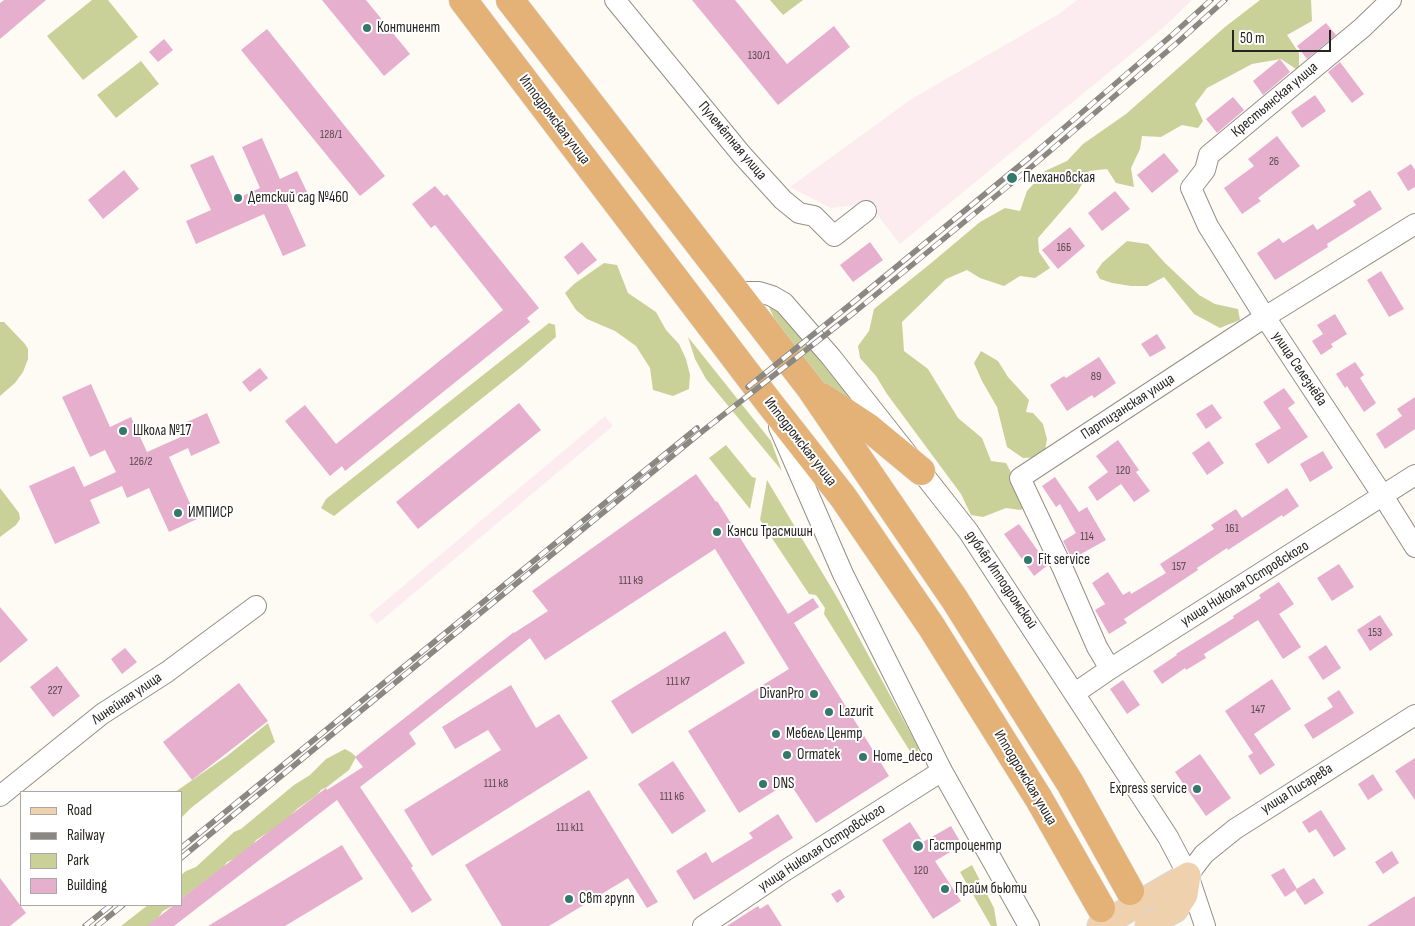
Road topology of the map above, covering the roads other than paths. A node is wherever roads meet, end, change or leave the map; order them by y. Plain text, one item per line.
1 (463, 0) edge
2 (510, 0) edge
3 (615, 0) edge
4 (1391, 0) edge
5 (1191, 188) joint
6 (866, 211) dead end
7 (1415, 224) edge
8 (735, 292) junction
9 (1264, 317) junction
10 (810, 389) junction
11 (767, 400) junction
12 (921, 471) junction
13 (1415, 476) edge
14 (1384, 496) junction
15 (1415, 548) edge
16 (256, 606) dead end
17 (1110, 669) junction
18 (1075, 693) junction
19 (1415, 714) edge
20 (942, 772) junction
21 (0, 796) edge
22 (1188, 875) junction
23 (1130, 891) dead end
24 (1101, 917) edge
25 (1156, 921) edge
26 (703, 926) edge
27 (1029, 926) edge
28 (1205, 926) edge

1 - 11 highway, Ипподромская улица
2 - 8 highway
3 - 6 street, Пулемётная улица
4 - 5 street, Крестьянская улица
5 - 9 street, улица Селезнёва
7 - 9 street, Партизанская улица
8 - 10 highway
8 - 12 street, дублёр Ипподромской
9 - 14 street, улица Селезнёва
9 - 17 street, Партизанская улица
10 - 12 highway
10 - 23 highway
11 - 20 street
11 - 24 highway, Ипподромская улица
12 - 18 street, дублёр Ипподромской
13 - 14 street, улица Николая Островского
14 - 15 street, улица Селезнёва
14 - 17 street, улица Николая Островского
16 - 21 street, Линейная улица
17 - 18 street, улица Николая Островского
18 - 22 street, дублёр Ипподромской
19 - 22 street, улица Писарева
20 - 26 street, улица Николая Островского
20 - 27 street
22 - 24 main road, улица Писарева
22 - 25 main road, улица Писарева
22 - 28 street, дублёр Ипподромской

